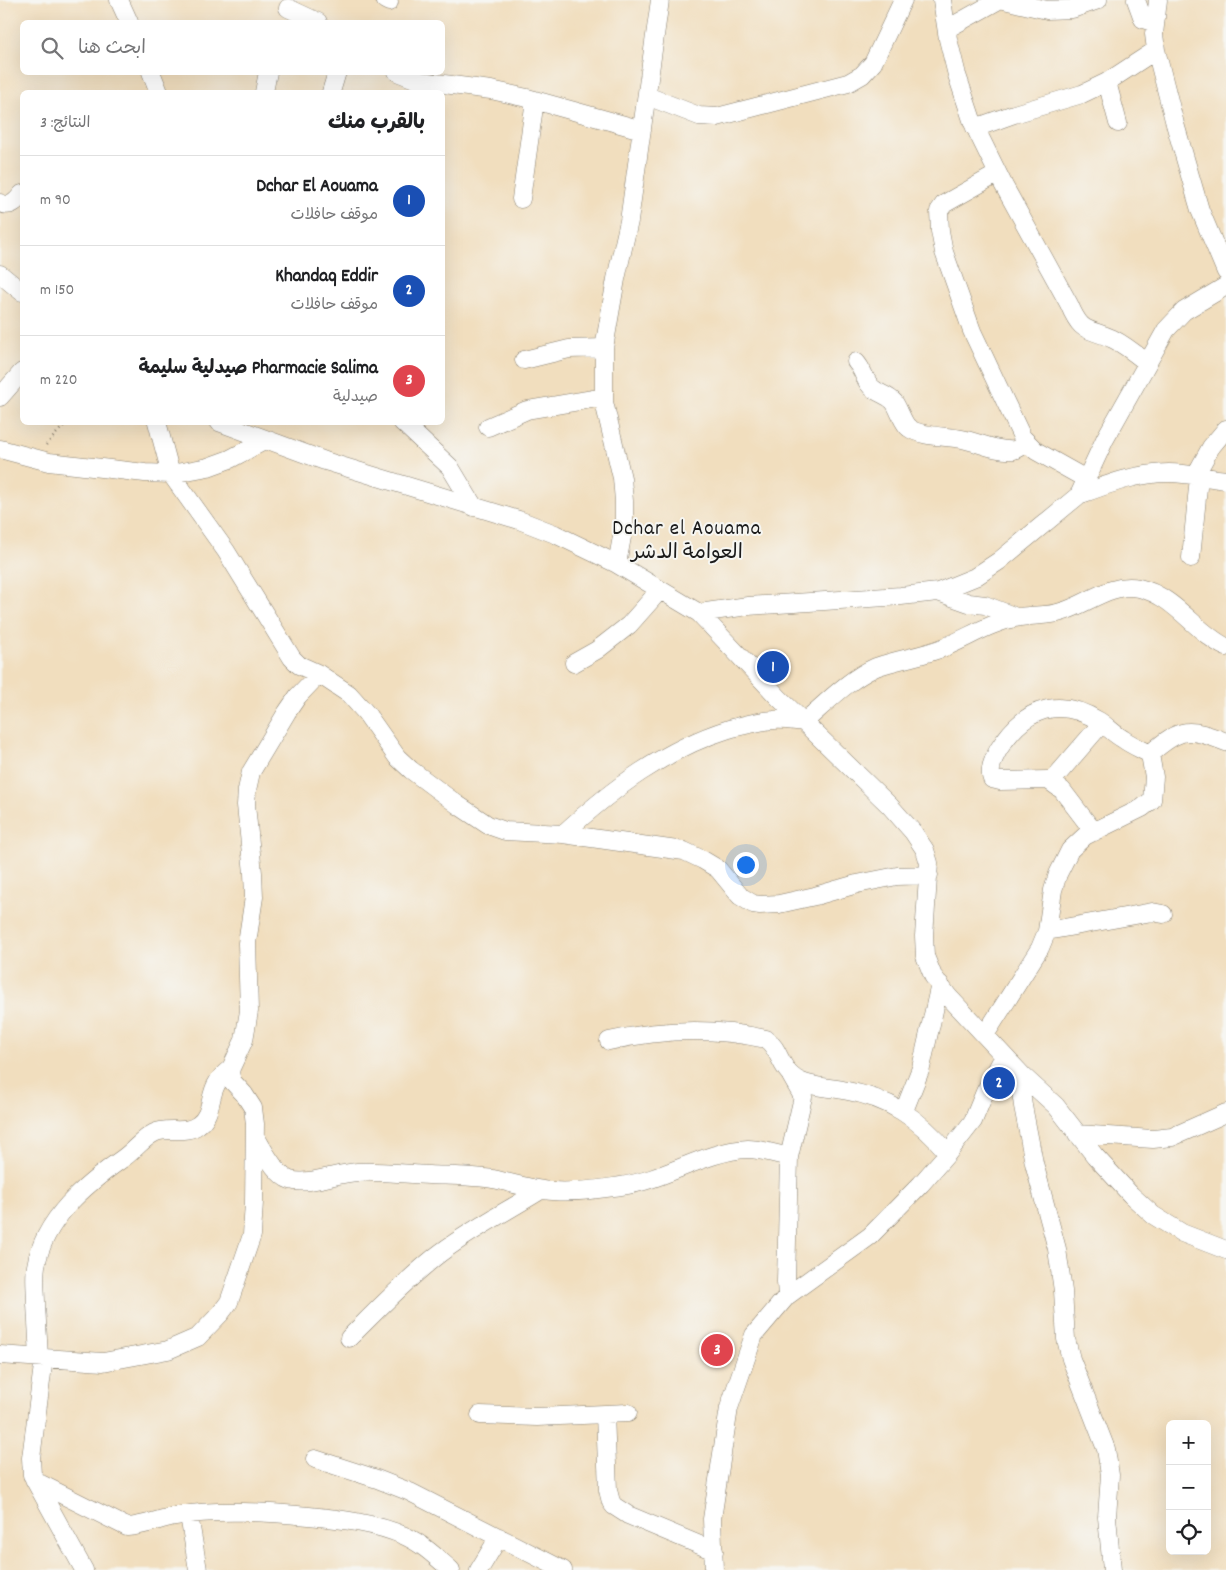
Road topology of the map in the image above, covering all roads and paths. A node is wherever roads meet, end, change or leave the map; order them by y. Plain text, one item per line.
1 (120, 0) edge
2 (660, 0) edge
3 (903, 0) edge
4 (942, 0) edge
5 (999, 0) edge
6 (1004, 0) edge
7 (1098, 0) edge
8 (1136, 0) edge
9 (1158, 0) edge
10 (288, 10) edge
11 (128, 20) edge
12 (313, 20) edge
13 (1155, 24) junction
14 (947, 29) junction
15 (1156, 50) junction
16 (152, 75) edge
17 (267, 75) edge
18 (335, 75) edge
19 (405, 75) edge
20 (1107, 82) junction
21 (158, 90) edge
22 (264, 90) edge
23 (332, 90) edge
24 (647, 96) junction
25 (536, 100) junction
26 (1118, 123) dead end
27 (975, 128) junction
28 (642, 130) junction
29 (997, 174) junction
30 (20, 196) edge
31 (521, 199) dead end
32 (0, 203) edge
33 (1226, 272) edge
34 (0, 274) edge
35 (1226, 286) edge
36 (20, 290) edge
37 (604, 348) junction
38 (524, 360) dead end
39 (856, 362) dead end
40 (1146, 362) junction
41 (20, 374) edge
42 (0, 396) edge
43 (604, 397) junction
44 (64, 425) edge
45 (159, 425) edge
46 (227, 425) edge
47 (405, 425) edge
48 (488, 427) dead end
49 (1226, 430) edge
50 (266, 440) junction
51 (1027, 442) junction
52 (0, 449) edge
53 (33, 458) junction
54 (171, 474) junction
55 (1198, 476) junction
56 (1226, 480) edge
57 (1083, 487) junction
58 (474, 507) junction
59 (1191, 558) dead end
60 (617, 564) junction
61 (660, 590) junction
62 (938, 592) junction
63 (699, 613) junction
64 (1016, 617) junction
65 (1226, 647) edge
66 (574, 663) dead end
67 (319, 674) junction
68 (804, 722) junction
69 (1102, 723) junction
70 (1226, 742) edge
71 (1150, 754) junction
72 (1051, 782) junction
73 (1094, 832) junction
74 (563, 834) junction
75 (929, 875) junction
76 (1163, 914) dead end
77 (1047, 931) junction
78 (940, 984) junction
79 (984, 1035) junction
80 (609, 1040) dead end
81 (1004, 1056) junction
82 (231, 1068) junction
83 (1018, 1071) junction
84 (791, 1076) junction
85 (904, 1111) junction
86 (1226, 1113) edge
87 (1077, 1134) junction
88 (254, 1136) junction
89 (948, 1153) junction
90 (789, 1157) junction
91 (541, 1190) junction
92 (1226, 1250) edge
93 (787, 1296) junction
94 (349, 1338) dead end
95 (0, 1355) edge
96 (41, 1357) junction
97 (604, 1414) junction
98 (628, 1414) dead end
99 (480, 1415) dead end
100 (315, 1459) dead end
101 (34, 1480) junction
102 (189, 1515) junction
103 (499, 1537) junction
104 (714, 1551) junction
105 (84, 1570) edge
106 (198, 1570) edge
107 (451, 1570) edge
108 (479, 1570) edge
109 (563, 1570) edge
110 (714, 1570) edge
111 (1112, 1570) edge

1 - 11 street
2 - 24 street
3 - 24 street
4 - 14 street
5 - 14 street
6 - 7 street
8 - 13 street
9 - 13 street
10 - 12 street
13 - 15 street
14 - 27 street
15 - 20 street
15 - 33 street
16 - 21 street
17 - 22 street
18 - 23 street
19 - 25 street
20 - 26 street
20 - 27 street
24 - 28 street
25 - 28 street
25 - 31 street
27 - 29 street
28 - 37 street
29 - 40 street
29 - 51 street
30 - 32 street
34 - 36 street
35 - 40 street
37 - 38 street
37 - 43 street
39 - 51 street
40 - 57 street
41 - 42 street
43 - 48 street
43 - 60 street
44 - 53 path
45 - 54 street
46 - 50 street
47 - 58 street
49 - 55 street
50 - 54 street
50 - 58 street
51 - 57 street
52 - 53 street
53 - 54 street
54 - 67 street
55 - 56 street
55 - 57 street
55 - 59 street
57 - 62 street
58 - 60 street
60 - 61 street
61 - 63 street
61 - 66 street
62 - 63 street
62 - 64 street
63 - 68 street
64 - 65 street
64 - 68 street
67 - 74 street
67 - 82 street
68 - 74 street
68 - 75 street
69 - 71 street
69 - 72 street
69 - 72 street
70 - 71 street
71 - 73 street
72 - 73 street
73 - 77 street
74 - 75 street
75 - 78 street
76 - 77 street
77 - 79 street
78 - 79 street
78 - 85 street
79 - 81 street
80 - 84 street
81 - 83 street
81 - 89 street
82 - 88 street
82 - 96 street
83 - 87 street
83 - 111 street
84 - 85 street
84 - 90 street
85 - 89 street
86 - 87 street
87 - 92 street
88 - 91 street
88 - 96 street
89 - 93 street
90 - 91 street
90 - 93 street
91 - 94 street
93 - 104 street
95 - 96 street
96 - 101 street
97 - 98 street
97 - 99 street
97 - 104 street
100 - 103 street
101 - 102 street
101 - 105 street
102 - 106 street
102 - 107 street
103 - 108 street
103 - 109 street
104 - 110 street

